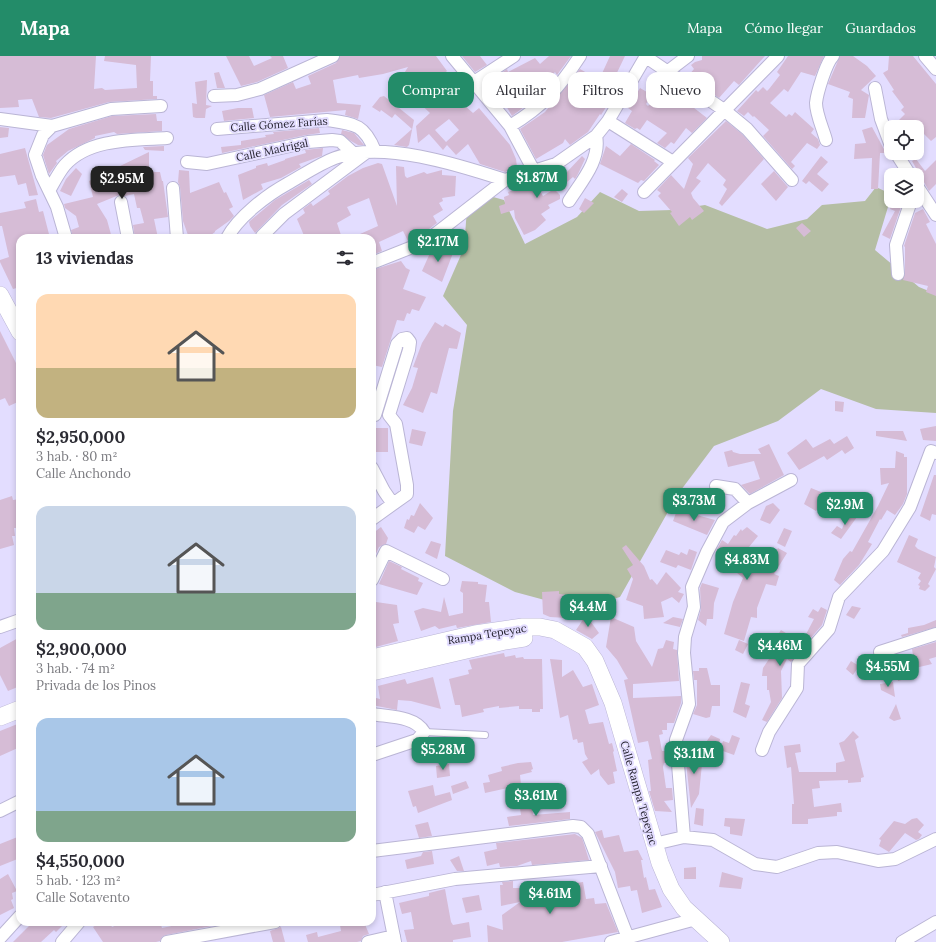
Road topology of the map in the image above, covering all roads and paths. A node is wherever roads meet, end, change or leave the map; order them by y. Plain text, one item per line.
1 (333, 56) edge
2 (452, 56) edge
3 (514, 56) edge
4 (580, 56) edge
5 (646, 56) edge
6 (688, 56) edge
7 (778, 56) edge
8 (833, 56) edge
9 (925, 56) edge
10 (936, 69) edge
11 (466, 72) edge
12 (667, 72) joint
13 (474, 82) joint
14 (875, 88) dead end
15 (214, 96) dead end
16 (715, 104) edge
17 (161, 106) dead end
18 (724, 110) junction
19 (0, 120) edge
20 (608, 121) junction
21 (52, 126) junction
22 (510, 126) junction
23 (884, 127) edge
24 (216, 129) dead end
25 (596, 136) junction
26 (167, 138) dead end
27 (826, 140) dead end
28 (372, 151) junction
29 (353, 153) junction
30 (187, 162) dead end
31 (673, 162) junction
32 (534, 171) junction
33 (505, 180) junction
34 (792, 180) dead end
35 (173, 188) dead end
36 (50, 189) junction
37 (644, 192) dead end
38 (924, 197) edge
39 (568, 201) dead end
40 (121, 202) dead end
41 (908, 208) edge
42 (936, 215) edge
43 (65, 234) edge
44 (127, 234) edge
45 (178, 234) edge
46 (230, 234) edge
47 (264, 234) edge
48 (376, 260) edge
49 (898, 274) dead end
50 (0, 295) edge
51 (16, 325) edge
52 (376, 409) edge
53 (376, 415) edge
54 (389, 415) junction
55 (933, 452) edge
56 (376, 475) edge
57 (791, 480) dead end
58 (716, 486) dead end
59 (748, 503) junction
60 (393, 504) junction
61 (376, 516) edge
62 (376, 572) edge
63 (443, 579) dead end
64 (16, 621) edge
65 (0, 627) edge
66 (936, 634) edge
67 (569, 638) junction
68 (880, 652) dead end
69 (376, 657) edge
70 (376, 671) edge
71 (16, 711) edge
72 (376, 715) edge
73 (0, 717) edge
74 (424, 732) junction
75 (485, 735) dead end
76 (762, 750) dead end
77 (376, 754) edge
78 (16, 803) edge
79 (0, 811) edge
80 (684, 837) junction
81 (936, 839) edge
82 (654, 844) junction
83 (376, 851) edge
84 (601, 866) junction
85 (385, 892) junction
86 (376, 894) edge
87 (696, 919) junction
88 (16, 920) edge
89 (936, 922) edge
90 (76, 926) edge
91 (253, 926) edge
92 (0, 938) edge
93 (628, 938) junction
94 (395, 939) edge
95 (62, 942) edge
96 (167, 942) edge
97 (368, 942) edge
98 (611, 942) edge
99 (721, 942) edge
100 (902, 942) edge

1 - 15 street
2 - 11 street
3 - 13 street
4 - 22 street
5 - 12 street
5 - 20 street
6 - 12 street
7 - 18 street
8 - 27 street
9 - 10 street
13 - 22 street
14 - 23 street
16 - 18 street
17 - 21 street
18 - 31 street
18 - 34 street
19 - 21 street
20 - 25 street
20 - 31 street
21 - 36 street
22 - 32 street
24 - 28 street, Calle Gómez Farías
25 - 32 street
25 - 39 street
26 - 36 street
28 - 29 street
28 - 33 street
28 - 47 street
29 - 30 street, Calle Madrigal
29 - 46 street
31 - 37 street
32 - 33 street
33 - 48 street
35 - 45 street
36 - 43 street
38 - 42 street
40 - 44 street
41 - 49 street
50 - 51 main road
52 - 54 street
53 - 54 street
54 - 60 street
55 - 76 street
56 - 60 street
57 - 59 street
58 - 59 street
59 - 80 street
60 - 61 street
62 - 63 street
64 - 65 street
66 - 68 street
67 - 69 main road, Rampa Tepeyac
67 - 70 main road, Rampa Tepeyac
67 - 82 main road, Calle Rampa Tepeyac
71 - 73 main road
72 - 74 street
74 - 75 lane
74 - 77 street
78 - 79 street
80 - 81 street
80 - 82 street
82 - 87 main road, Calle Rampa Tepeyac
83 - 84 street
84 - 85 street
84 - 93 street
85 - 86 street
85 - 94 street
87 - 93 street
87 - 99 main road, Calle Rampa Tepeyac
88 - 92 street
89 - 100 street
90 - 95 street
91 - 96 street
93 - 98 street
94 - 97 street

